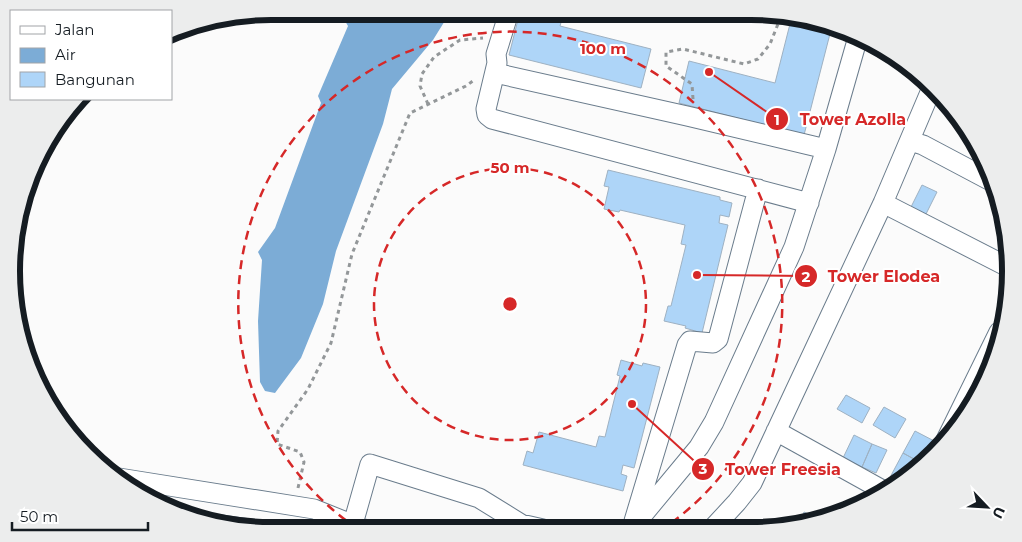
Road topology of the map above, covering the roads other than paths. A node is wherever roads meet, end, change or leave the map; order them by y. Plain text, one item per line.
1 (506, 20) edge
2 (856, 43) edge
3 (496, 68) junction
4 (929, 95) edge
5 (910, 140) junction
6 (826, 149) junction
7 (984, 177) edge
8 (758, 189) junction
9 (809, 203) junction
10 (883, 204) junction
11 (1002, 264) edge
12 (989, 352) edge
13 (960, 410) edge
14 (776, 431) junction
15 (132, 480) edge
16 (877, 487) edge
17 (348, 522) edge
18 (361, 522) edge
19 (512, 522) edge
20 (633, 522) edge
21 (637, 522) edge
22 (719, 522) edge

1 - 3 street
2 - 6 street
3 - 6 street
3 - 8 street
4 - 5 street
5 - 7 street
5 - 10 street
6 - 9 street
8 - 9 street
8 - 20 street
9 - 21 street
10 - 11 street
10 - 14 street
12 - 13 street
14 - 16 street
14 - 22 street
15 - 17 street
18 - 19 street

